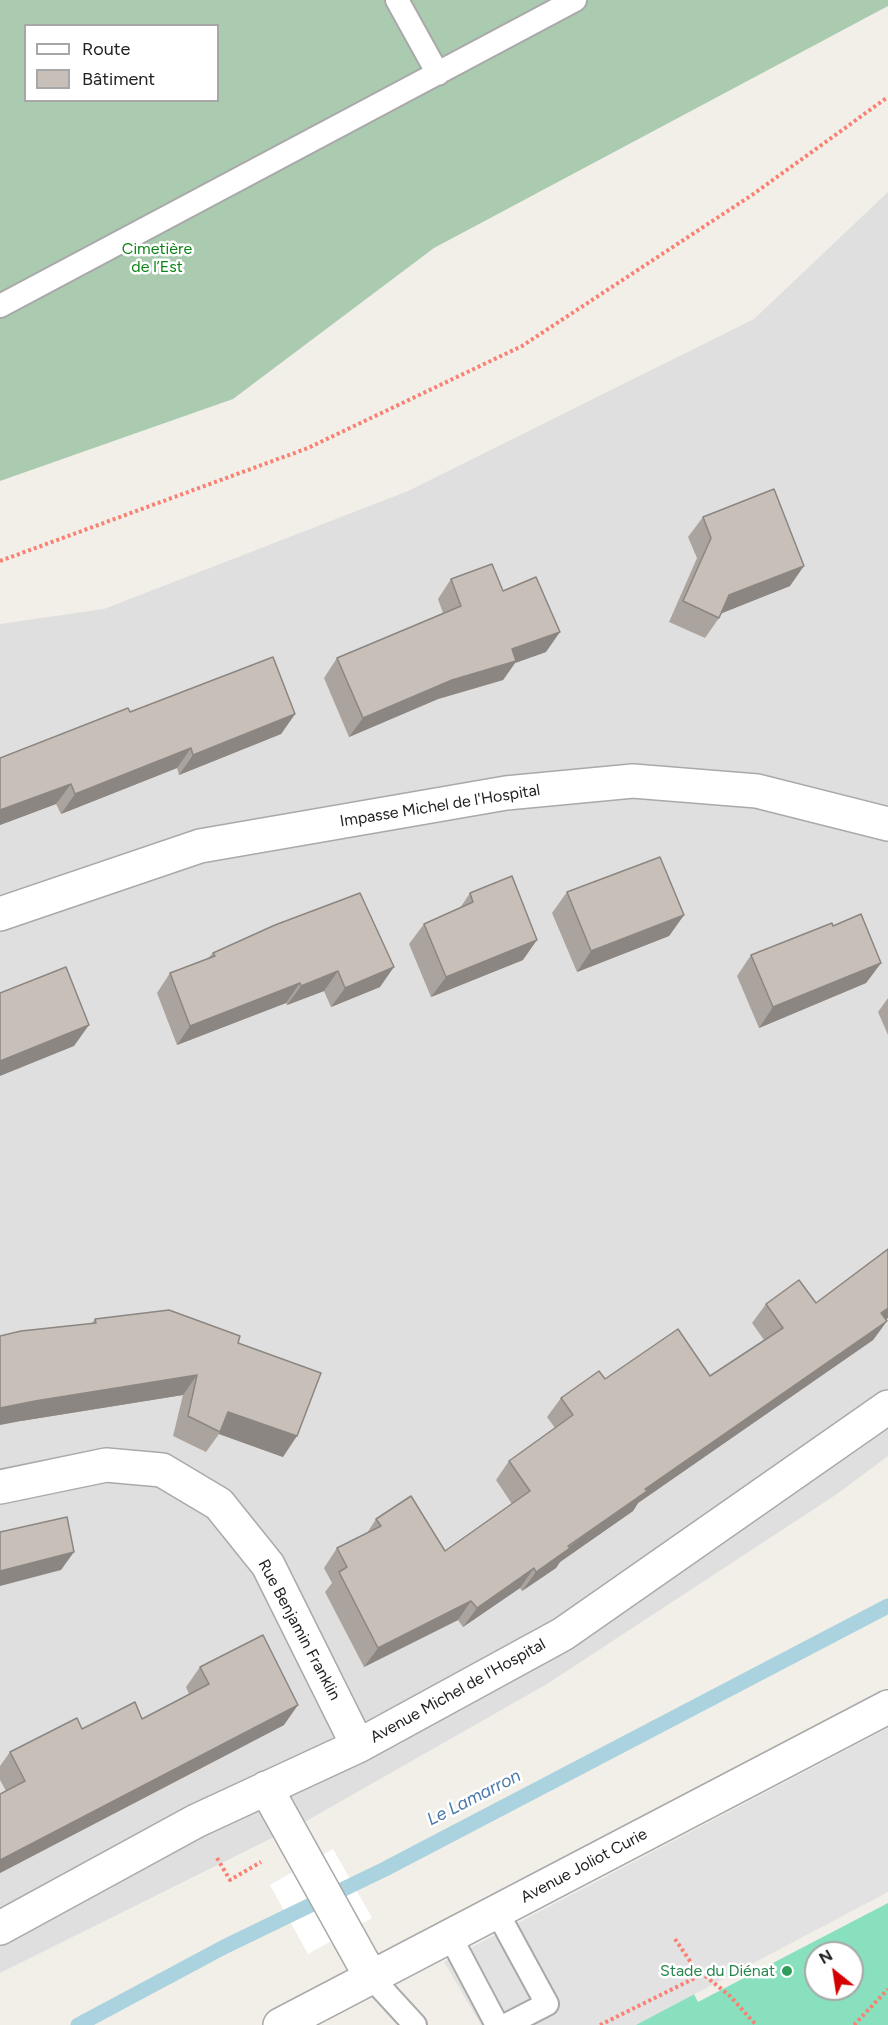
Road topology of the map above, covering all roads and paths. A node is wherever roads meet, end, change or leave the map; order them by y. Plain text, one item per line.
1 (397, 0) edge
2 (575, 0) edge
3 (438, 74) junction
4 (888, 97) edge
5 (0, 306) edge
6 (0, 561) edge
7 (888, 824) edge
8 (0, 914) edge
9 (888, 1407) edge
10 (0, 1487) edge
11 (888, 1707) edge
12 (358, 1746) junction
13 (266, 1788) junction
14 (196, 1821) junction
15 (267, 1859) dead end
16 (497, 1912) junction
17 (0, 1928) edge
18 (450, 1936) junction
19 (675, 1939) dead end
20 (703, 1974) junction
21 (371, 1977) junction
22 (888, 1989) edge
23 (280, 2025) edge
24 (415, 2025) edge
25 (497, 2025) edge
26 (506, 2025) edge
27 (600, 2025) edge
28 (756, 2025) edge
29 (854, 2025) edge

1 - 3 lane
2 - 3 lane
3 - 5 lane
4 - 6 path
7 - 8 street, Impasse Michel de l'Hospital
9 - 12 street, Avenue Michel de l'Hospital
10 - 12 street, Rue Benjamin Franklin
11 - 16 street, Avenue Joliot Curie
12 - 13 street, Avenue Michel de l'Hospital
13 - 14 street, Avenue Michel de l'Hospital
13 - 21 street
14 - 15 path
14 - 17 street, Avenue Michel de l'Hospital
16 - 18 street, Avenue Joliot Curie
16 - 26 lane
18 - 21 street, Avenue Joliot Curie
18 - 25 lane
19 - 20 path
20 - 27 path
20 - 28 path
21 - 23 street, Avenue Joliot Curie
21 - 24 lane
22 - 29 path

